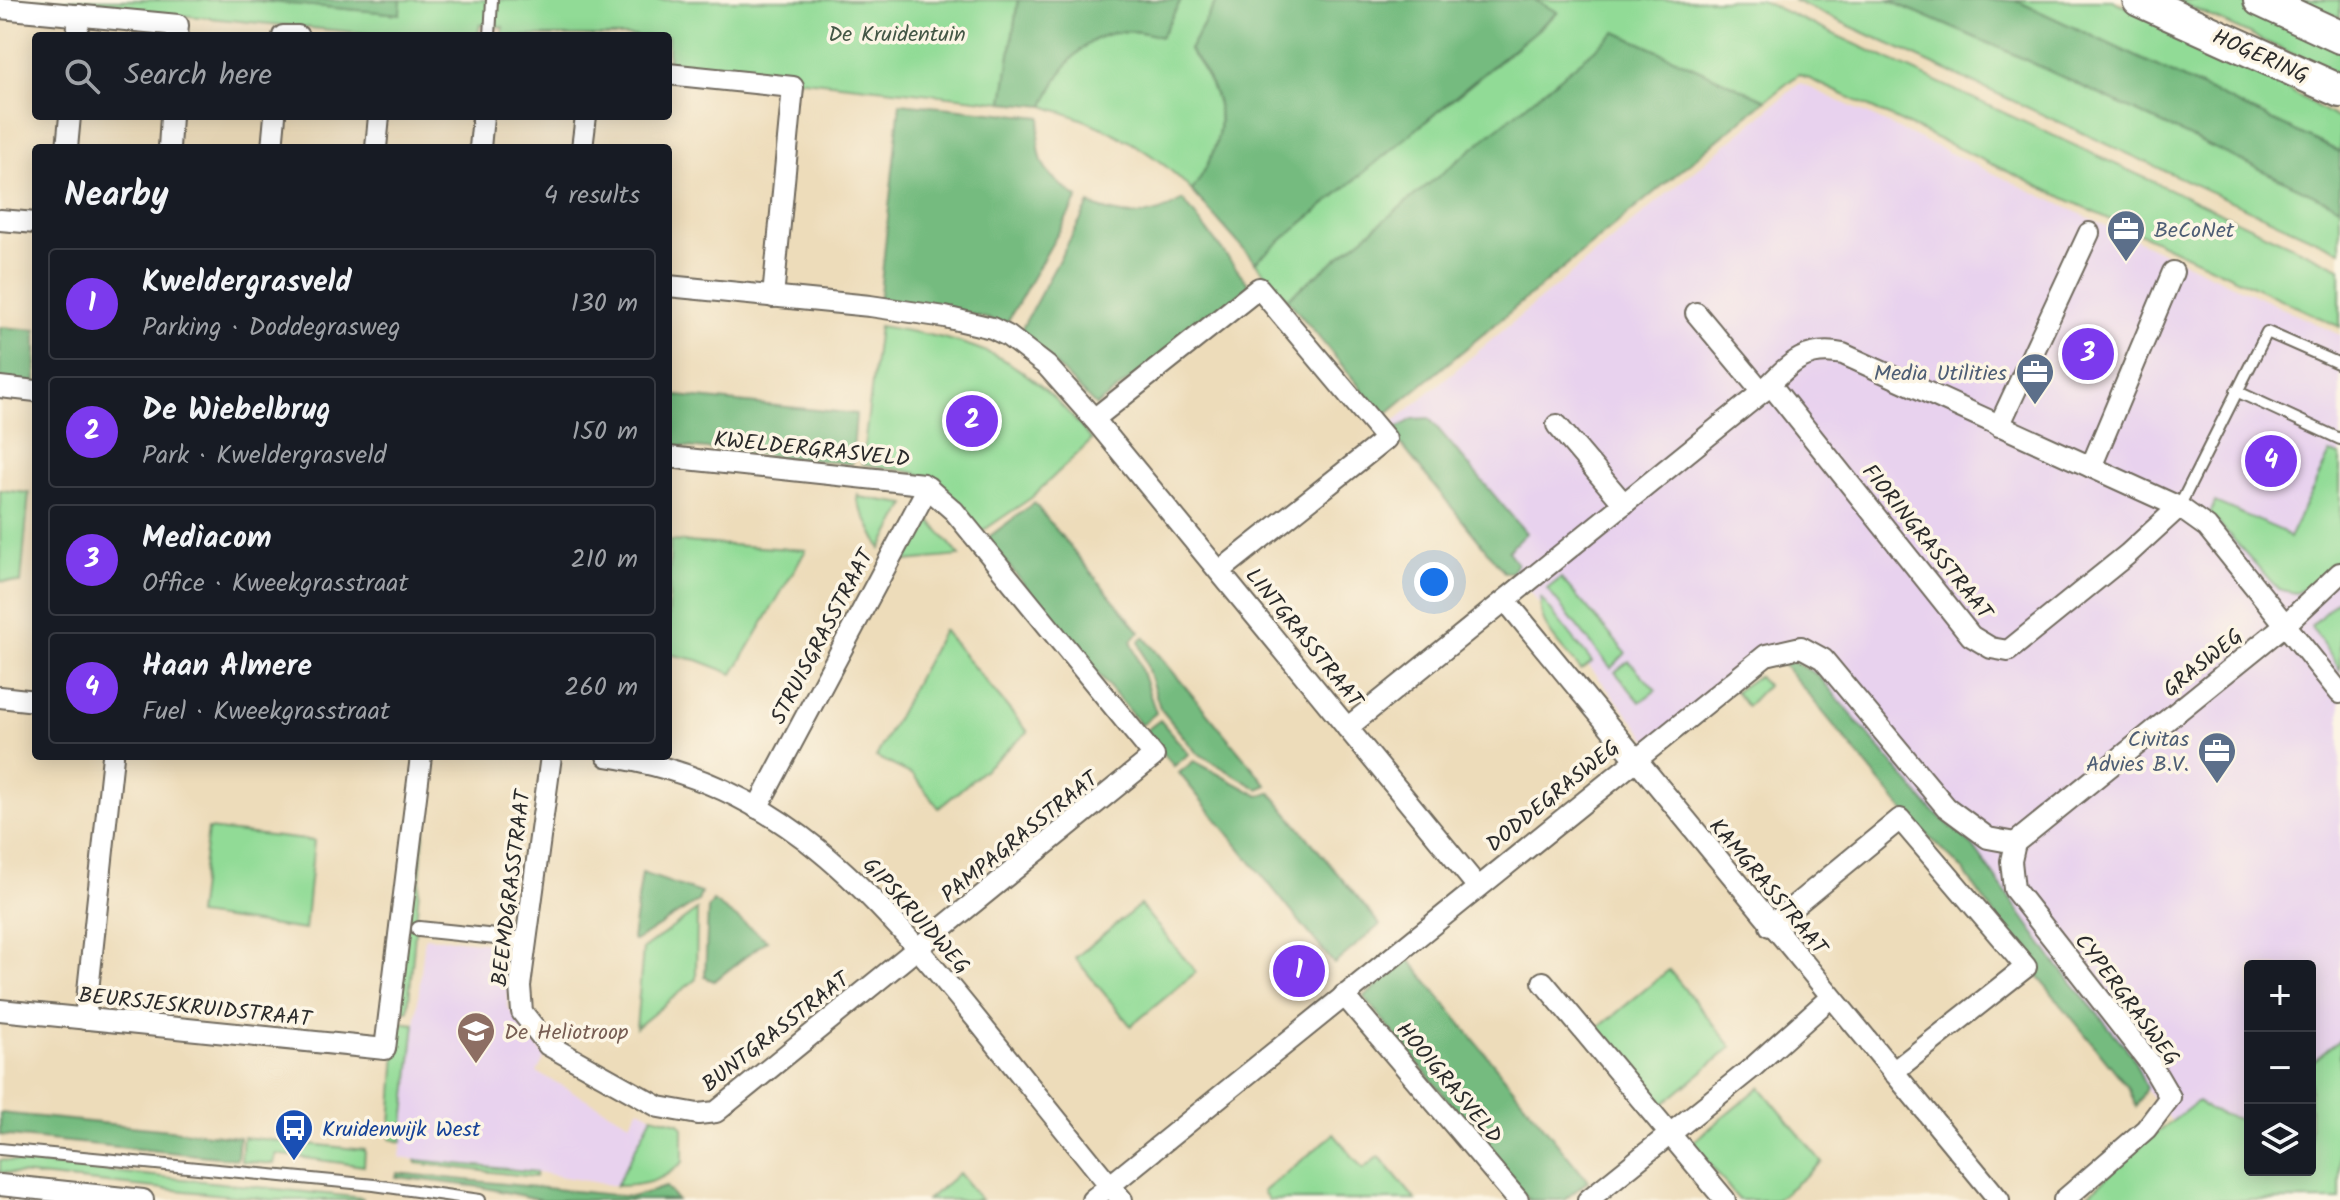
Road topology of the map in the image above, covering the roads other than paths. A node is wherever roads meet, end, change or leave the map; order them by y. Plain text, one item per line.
1 (492, 0) edge
2 (2139, 0) edge
3 (2260, 0) edge
4 (0, 8) edge
5 (78, 26) edge
6 (178, 30) edge
7 (490, 32) edge
8 (2340, 37) edge
9 (672, 74) edge
10 (2340, 91) edge
11 (70, 120) edge
12 (171, 120) edge
13 (275, 120) edge
14 (379, 120) edge
15 (483, 120) edge
16 (586, 120) edge
17 (67, 144) edge
18 (169, 144) edge
19 (272, 144) edge
20 (376, 144) edge
21 (480, 144) edge
22 (582, 144) edge
23 (0, 220) edge
24 (32, 223) edge
25 (2089, 233) dead end
26 (2173, 272) dead end
27 (672, 286) edge
28 (773, 297) junction
29 (1696, 313) dead end
30 (2340, 364) edge
31 (0, 387) edge
32 (1766, 388) junction
33 (32, 391) edge
34 (2236, 391) junction
35 (1094, 419) junction
36 (1557, 425) dead end
37 (1999, 426) junction
38 (2340, 439) edge
39 (672, 457) edge
40 (2091, 467) junction
41 (928, 487) junction
42 (1624, 504) junction
43 (2179, 507) junction
44 (1220, 571) junction
45 (2340, 573) edge
46 (1506, 601) junction
47 (2286, 624) junction
48 (2340, 693) edge
49 (0, 697) edge
50 (32, 701) edge
51 (1347, 728) junction
52 (1634, 759) junction
53 (113, 760) edge
54 (421, 760) edge
55 (550, 760) edge
56 (626, 760) edge
57 (1149, 760) joint
58 (757, 808) junction
59 (2015, 843) junction
60 (1477, 886) junction
61 (1770, 926) junction
62 (419, 929) dead end
63 (519, 939) junction
64 (919, 948) junction
65 (1543, 982) dead end
66 (1344, 995) junction
67 (1831, 997) junction
68 (0, 1010) edge
69 (85, 1019) junction
70 (1893, 1072) junction
71 (608, 1079) joint
72 (1668, 1132) junction
73 (0, 1149) edge
74 (0, 1185) edge
75 (1116, 1193) edge
76 (68, 1196) edge
77 (143, 1200) edge
78 (480, 1200) edge
79 (1092, 1200) edge
80 (1518, 1200) edge
81 (1588, 1200) edge
82 (1725, 1200) edge
83 (1999, 1200) edge
84 (2064, 1200) edge

1 - 7 lane
2 - 10 highway, HOGERING
3 - 8 highway
4 - 5 street
5 - 6 street
9 - 28 street
11 - 17 street
12 - 18 street
13 - 19 street
14 - 20 street
15 - 21 street
16 - 22 street
23 - 24 street
25 - 37 street
26 - 40 street
27 - 28 street, LINTGRASSTRAAT
28 - 35 street, LINTGRASSTRAAT
29 - 32 street
30 - 34 lane
31 - 33 street
32 - 37 street
32 - 42 street
32 - 43 street, FIORINGRASSTRAAT
34 - 38 lane
34 - 43 lane
35 - 44 street, LINTGRASSTRAAT
35 - 44 street
36 - 42 street
37 - 40 street
39 - 41 street, KWELDERGRASVELD
40 - 43 street
41 - 57 street, KWELDERGRASVELD
41 - 58 street, STRUISGRASSTRAAT
42 - 46 street
43 - 47 street
44 - 51 street, LINTGRASSTRAAT
45 - 47 street, GRASWEG
46 - 51 street
46 - 52 street, KAMGRASSTRAAT
47 - 48 street
47 - 59 street, GRASWEG
49 - 50 street
51 - 60 street, LINTGRASSTRAAT
52 - 59 street, DODDEGRASWEG
52 - 60 street, DODDEGRASWEG
52 - 61 street, KAMGRASSTRAAT
53 - 69 street
54 - 69 street, BEURSJESKRUIDSTRAAT
55 - 63 street, BEEMDGRASSTRAAT
56 - 58 street, GIPSKRUIDWEG
57 - 64 street, PAMPAGRASSTRAAT
58 - 64 street, GIPSKRUIDWEG
59 - 84 street, CYPERGRASWEG
60 - 66 street, DODDEGRASWEG
61 - 67 street, KAMGRASSTRAAT
61 - 70 street
62 - 63 street, BEEMDGRASSTRAAT
63 - 71 street, BEEMDGRASSTRAAT
64 - 71 street, BUNTGRASSTRAAT
64 - 75 street, GIPSKRUIDWEG
65 - 72 street
66 - 75 street, DODDEGRASWEG
66 - 80 street, HOOIGRASVELD
67 - 70 street, KAMGRASSTRAAT
67 - 72 street
68 - 69 street, BEURSJESKRUIDSTRAAT
70 - 83 street, KAMGRASSTRAAT
72 - 81 street
72 - 82 street
73 - 78 lane
74 - 76 street
75 - 79 street, DODDEGRASWEG
76 - 77 street

